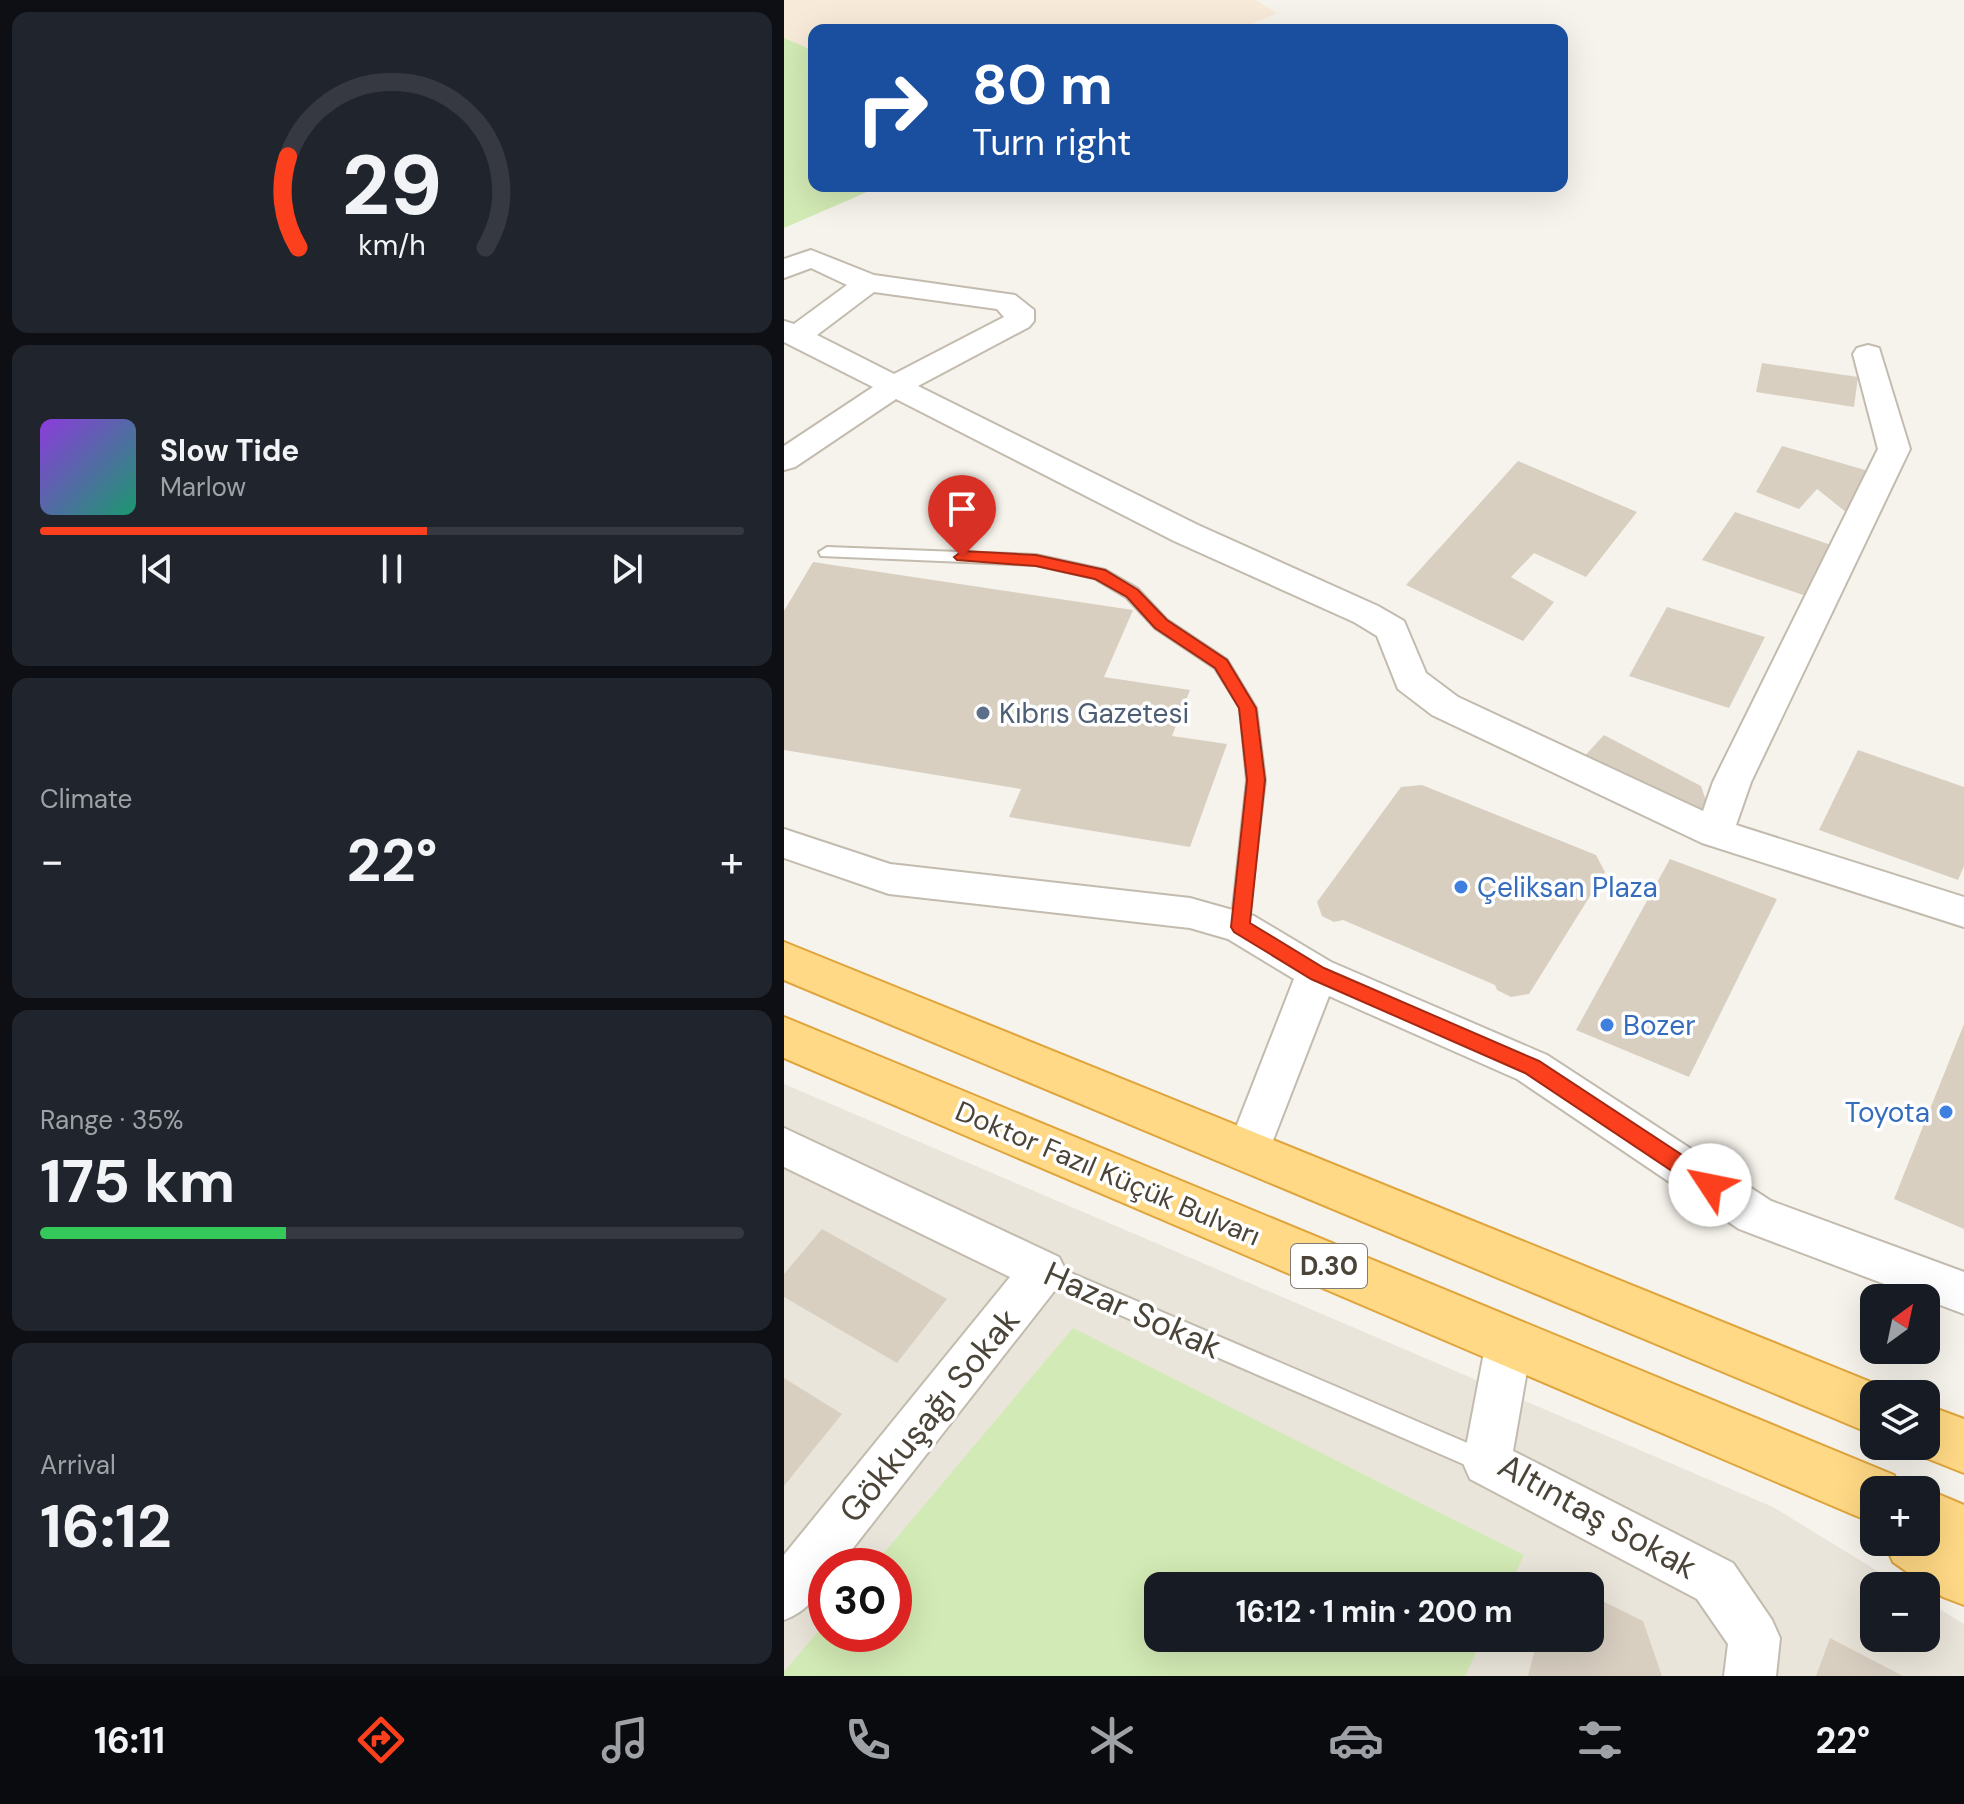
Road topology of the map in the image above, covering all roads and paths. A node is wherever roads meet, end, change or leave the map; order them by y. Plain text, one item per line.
1 (784, 269) edge
2 (868, 283) junction
3 (790, 333) edge
4 (1868, 354) dead end
5 (896, 385) junction
6 (784, 460) edge
7 (827, 552) dead end
8 (1715, 833) junction
9 (784, 843) edge
10 (1964, 912) edge
11 (1240, 927) junction
12 (784, 960) edge
13 (1317, 973) junction
14 (784, 1037) edge
15 (784, 1146) edge
16 (1248, 1153) junction
17 (1043, 1271) junction
18 (1964, 1293) edge
19 (1509, 1342) junction
20 (1860, 1403) edge
21 (1940, 1437) edge
22 (1964, 1446) edge
23 (1786, 1457) junction
24 (1487, 1463) junction
25 (1860, 1489) edge
26 (1860, 1507) edge
27 (1940, 1523) edge
28 (1964, 1533) edge
29 (1934, 1556) edge
30 (1964, 1576) edge
31 (784, 1595) edge
32 (1750, 1676) edge

1 - 2 street
2 - 3 street
2 - 5 street
3 - 5 street
4 - 8 street
5 - 6 street
5 - 8 street
7 - 11 lane
8 - 10 street
9 - 11 street
11 - 13 street
12 - 16 highway, D.30
13 - 16 street
13 - 18 street
14 - 19 highway, Doktor Fazıl Küçük Bulvarı / D.30
15 - 17 street, Hazar Sokak
16 - 20 highway, D.30
17 - 24 lane, Hazar Sokak
17 - 31 street, Gökkuşağı Sokak
19 - 23 highway, Doktor Fazıl Küçük Bulvarı / D.30
19 - 24 street, Altıntaş Sokak
21 - 22 highway
23 - 25 highway, Doktor Fazıl Küçük Bulvarı / D.30
23 - 26 highway
24 - 32 street, Altıntaş Sokak
27 - 28 highway
29 - 30 highway

